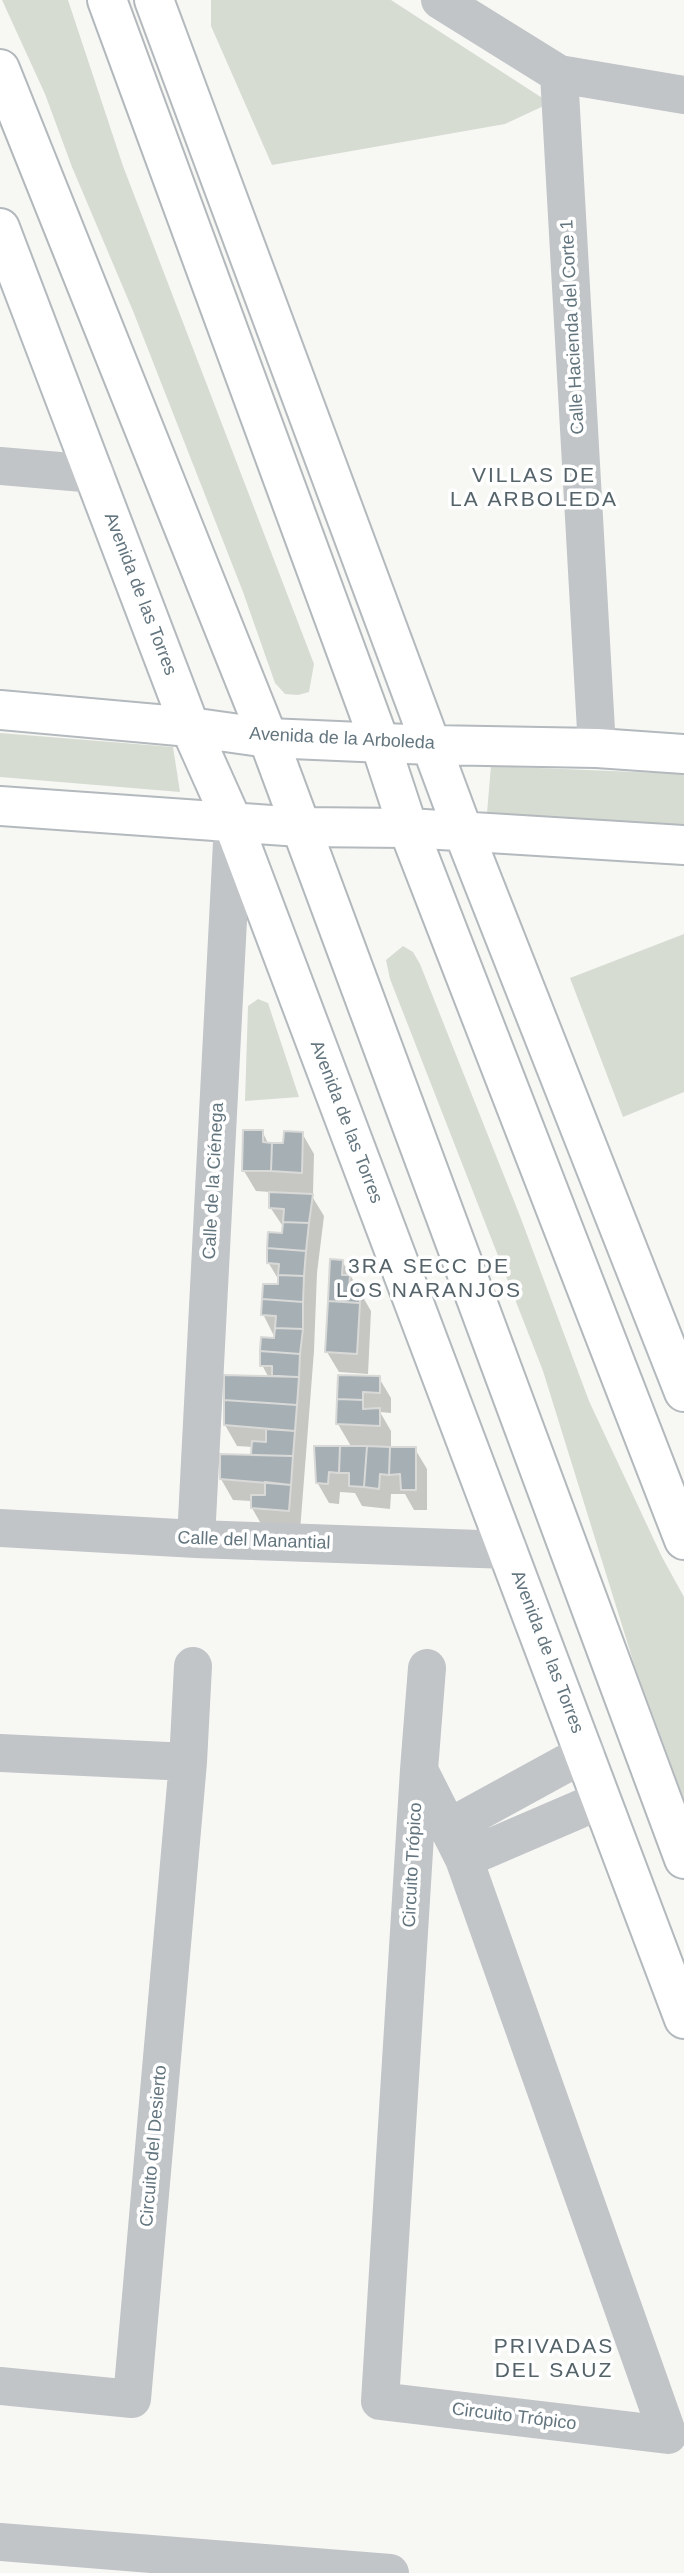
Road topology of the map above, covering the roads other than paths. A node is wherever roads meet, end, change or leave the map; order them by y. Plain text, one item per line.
1 (107, 0) edge
2 (155, 0) edge
3 (440, 0) edge
4 (0, 69) edge
5 (559, 74) junction
6 (684, 95) edge
7 (0, 228) edge
8 (0, 466) edge
9 (95, 474) junction
10 (0, 710) edge
11 (190, 727) junction
12 (268, 738) junction
13 (380, 743) junction
14 (431, 745) junction
15 (597, 748) junction
16 (684, 754) edge
17 (0, 806) edge
18 (233, 823) junction
19 (300, 827) junction
20 (408, 828) junction
21 (463, 831) junction
22 (684, 845) edge
23 (684, 1392) edge
24 (0, 1528) edge
25 (195, 1539) junction
26 (684, 1540) edge
27 (508, 1550) junction
28 (192, 1666) dead end
29 (427, 1668) dead end
30 (0, 1753) edge
31 (585, 1754) junction
32 (188, 1762) junction
33 (419, 1770) junction
34 (601, 1800) junction
35 (456, 1843) junction
36 (684, 1860) edge
37 (684, 2019) edge
38 (0, 2386) edge
39 (0, 2542) edge
40 (390, 2573) edge

1 - 13 main road
2 - 14 main road
3 - 5 street
4 - 12 main road
5 - 6 street
5 - 15 street, Calle Hacienda del Corte 1
7 - 9 main road, Avenida de las Torres
8 - 9 street
9 - 11 main road, Avenida de las Torres
10 - 11 main road, Avenida de la Arboleda
11 - 12 main road, Avenida de la Arboleda
11 - 18 main road, Avenida de las Torres
12 - 13 main road, Avenida de la Arboleda
12 - 19 main road
13 - 14 main road, Avenida de la Arboleda
13 - 20 main road
14 - 15 main road, Avenida de la Arboleda
14 - 21 main road
15 - 16 main road, Avenida de la Arboleda
17 - 18 main road
18 - 19 main road
18 - 25 street, Calle de la Ciénega
18 - 27 main road, Avenida de las Torres
19 - 20 main road
19 - 36 main road
20 - 21 main road
20 - 26 main road
21 - 22 main road
21 - 23 main road
24 - 25 street, Calle del Manantial
25 - 27 street, Calle del Manantial
27 - 31 main road, Avenida de las Torres
28 - 32 street, Circuito del Desierto
29 - 33 street, Circuito Trópico
30 - 32 street
31 - 34 main road, Avenida de las Torres
31 - 35 street, Circuito Trópico
32 - 38 street, Circuito del Desierto
33 - 35 street, Circuito Trópico
33 - 35 street, Circuito Trópico
34 - 35 street
34 - 37 main road, Avenida de las Torres
39 - 40 street

